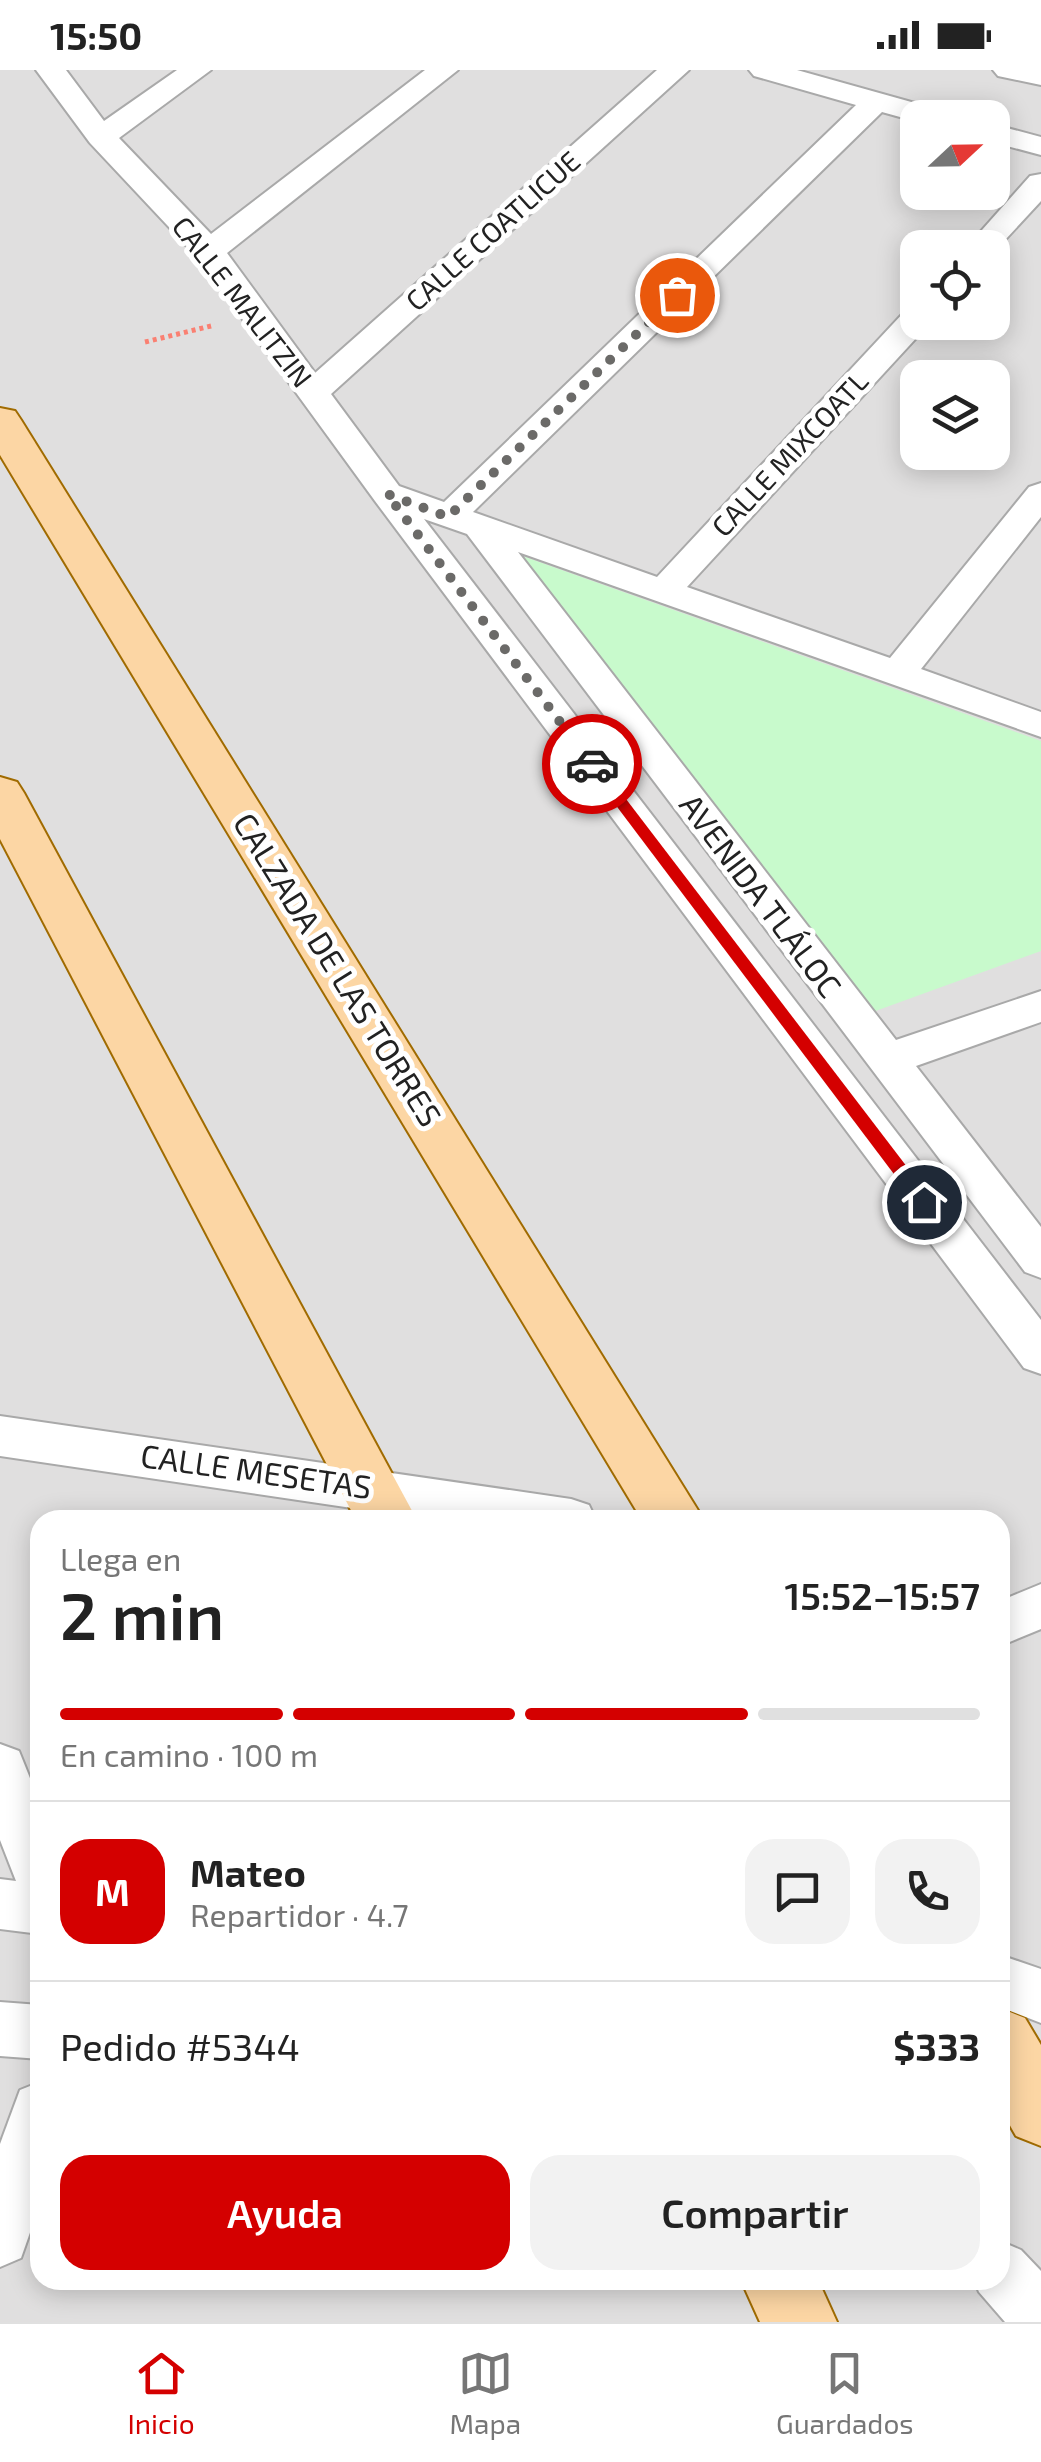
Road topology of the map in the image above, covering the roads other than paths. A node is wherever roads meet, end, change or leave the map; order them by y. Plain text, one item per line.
1 (51, 70) edge
2 (196, 70) edge
3 (443, 70) edge
4 (674, 70) edge
5 (764, 70) edge
6 (1008, 70) edge
7 (1041, 76) edge
8 (877, 101) junction
9 (900, 108) edge
10 (100, 137) junction
11 (1010, 138) edge
12 (1041, 146) edge
13 (1041, 183) edge
14 (998, 230) edge
15 (209, 251) junction
16 (900, 335) edge
17 (312, 393) junction
18 (0, 420) edge
19 (387, 494) junction
20 (1041, 494) edge
21 (465, 524) junction
22 (663, 592) junction
23 (898, 673) junction
24 (1041, 725) edge
25 (0, 792) edge
26 (1041, 1006) edge
27 (885, 1060) junction
28 (1041, 1260) edge
29 (1041, 1355) edge
30 (0, 1436) edge
31 (379, 1504) edge
32 (451, 1510) edge
33 (668, 1510) edge
34 (1041, 1606) edge
35 (1010, 1620) edge
36 (0, 1768) edge
37 (30, 1848) edge
38 (0, 1904) edge
39 (30, 1908) edge
40 (1010, 1985) edge
41 (1041, 1996) edge
42 (0, 2029) edge
43 (30, 2031) edge
44 (1010, 2058) edge
45 (1041, 2112) edge
46 (30, 2142) edge
47 (0, 2237) edge
48 (1010, 2282) edge
49 (783, 2290) edge
50 (1041, 2307) edge
51 (800, 2322) edge

1 - 10 street, CALLE MALITZIN
2 - 10 street
3 - 15 street
4 - 17 street, CALLE COATLICUE
5 - 8 street
6 - 7 street
8 - 9 street
8 - 21 street
10 - 15 street, CALLE MALITZIN
11 - 12 street
13 - 14 street
15 - 17 street, CALLE MALITZIN
16 - 22 street, CALLE MIXCOATL
17 - 19 street, CALLE MALITZIN
18 - 33 main road, CALZADA DE LAS TORRES
19 - 21 street
19 - 29 street, AVENIDA TLÁLOC
20 - 23 street
21 - 22 street
21 - 27 street, AVENIDA TLÁLOC
22 - 23 street
23 - 24 street
25 - 31 main road
26 - 27 street
27 - 28 street, AVENIDA TLÁLOC
30 - 31 street, CALLE MESETAS
31 - 32 street, CALLE MESETAS
34 - 35 street
36 - 37 street
38 - 39 street
40 - 41 street
42 - 43 street
44 - 45 main road
46 - 47 street
48 - 50 street
49 - 51 main road

